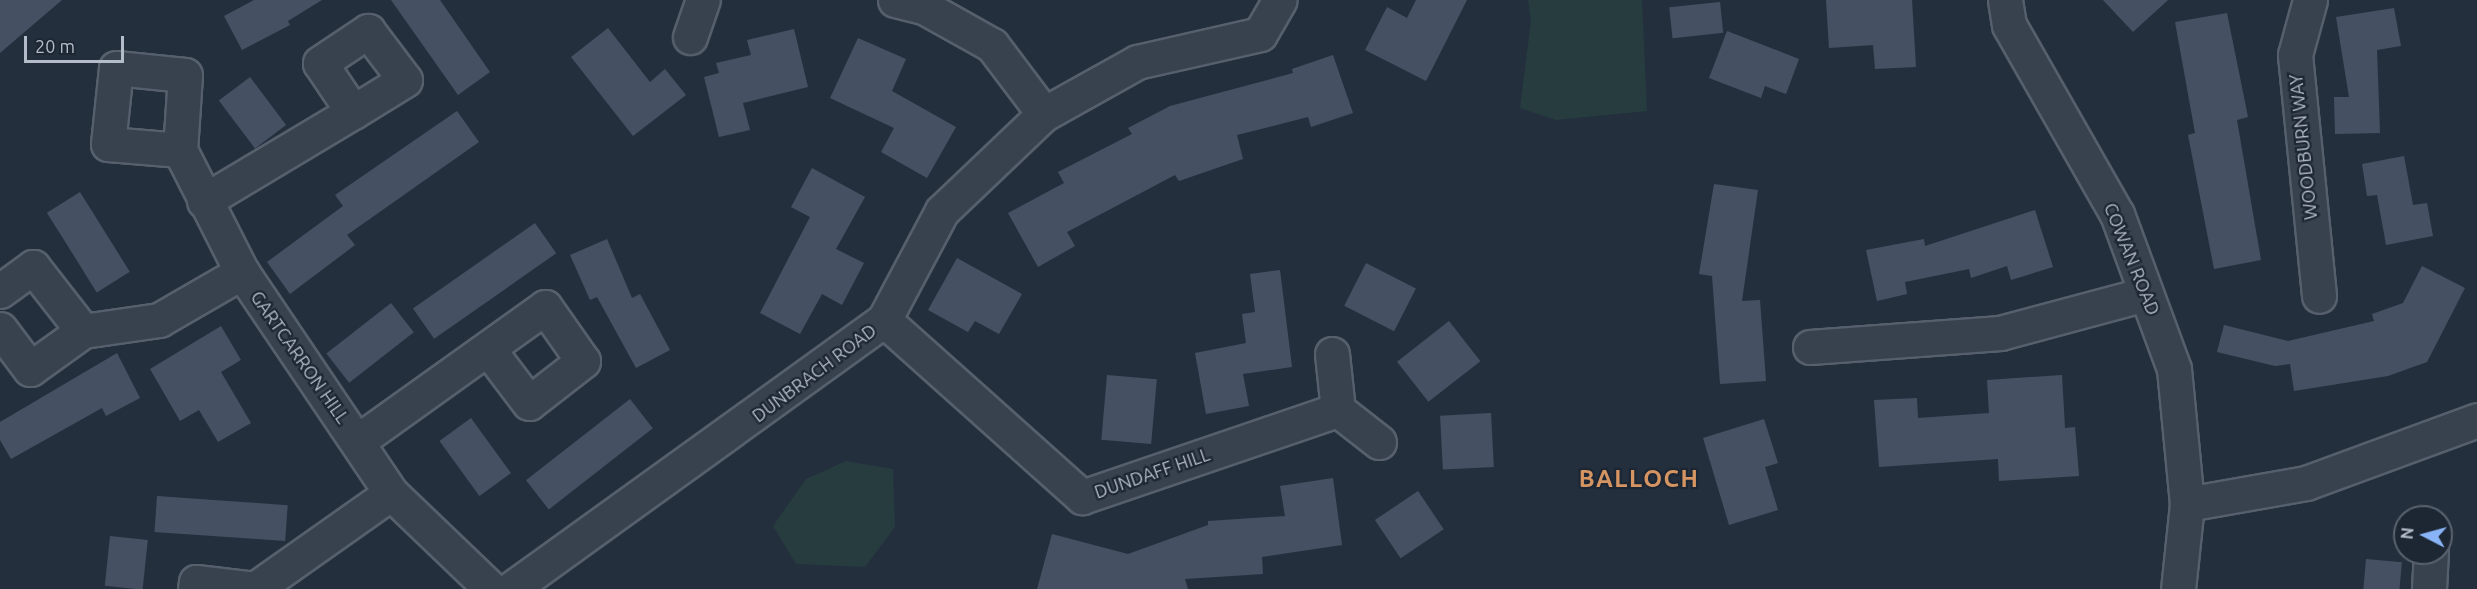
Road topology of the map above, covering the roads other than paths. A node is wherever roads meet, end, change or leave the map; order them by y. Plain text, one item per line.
1 (703, 0) edge
2 (895, 0) edge
3 (1280, 0) edge
4 (2005, 0) edge
5 (2310, 0) edge
6 (690, 37) dead end
7 (353, 112) dead end
8 (1044, 114) junction
9 (180, 150) dead end
10 (204, 201) junction
11 (242, 272) junction
12 (0, 291) edge
13 (2146, 294) junction
14 (2319, 296) dead end
15 (884, 320) junction
16 (0, 329) edge
17 (83, 331) junction
18 (1810, 347) dead end
19 (488, 349) dead end
20 (1332, 354) dead end
21 (1338, 410) junction
22 (2477, 420) edge
23 (358, 441) junction
24 (1379, 442) dead end
25 (391, 493) junction
26 (2187, 504) junction
27 (2430, 565) edge
28 (195, 589) edge
29 (255, 589) edge
30 (491, 589) edge
31 (511, 589) edge
32 (2178, 589) edge
33 (2429, 589) edge

1 - 6 street
2 - 8 street
3 - 8 street, DUNBRACH ROAD
4 - 13 street, COWAN ROAD
5 - 14 street, WOODBURN WAY
7 - 10 street
8 - 15 street, DUNBRACH ROAD
9 - 10 street, GARTCARRON HILL
10 - 11 street, GARTCARRON HILL
11 - 17 street, GARTCARRON HILL
11 - 23 street, GARTCARRON HILL
12 - 17 street
13 - 18 street
13 - 26 street, COWAN ROAD
15 - 21 street, DUNDAFF HILL
15 - 31 street, DUNBRACH ROAD
16 - 17 street, GARTCARRON HILL
19 - 23 street, GARTCARRON HILL
20 - 21 street
21 - 24 street
22 - 26 street
23 - 25 street, GARTCARRON HILL
25 - 29 street
25 - 30 street, GARTCARRON HILL
26 - 32 street, COWAN ROAD
27 - 33 street
28 - 29 street

